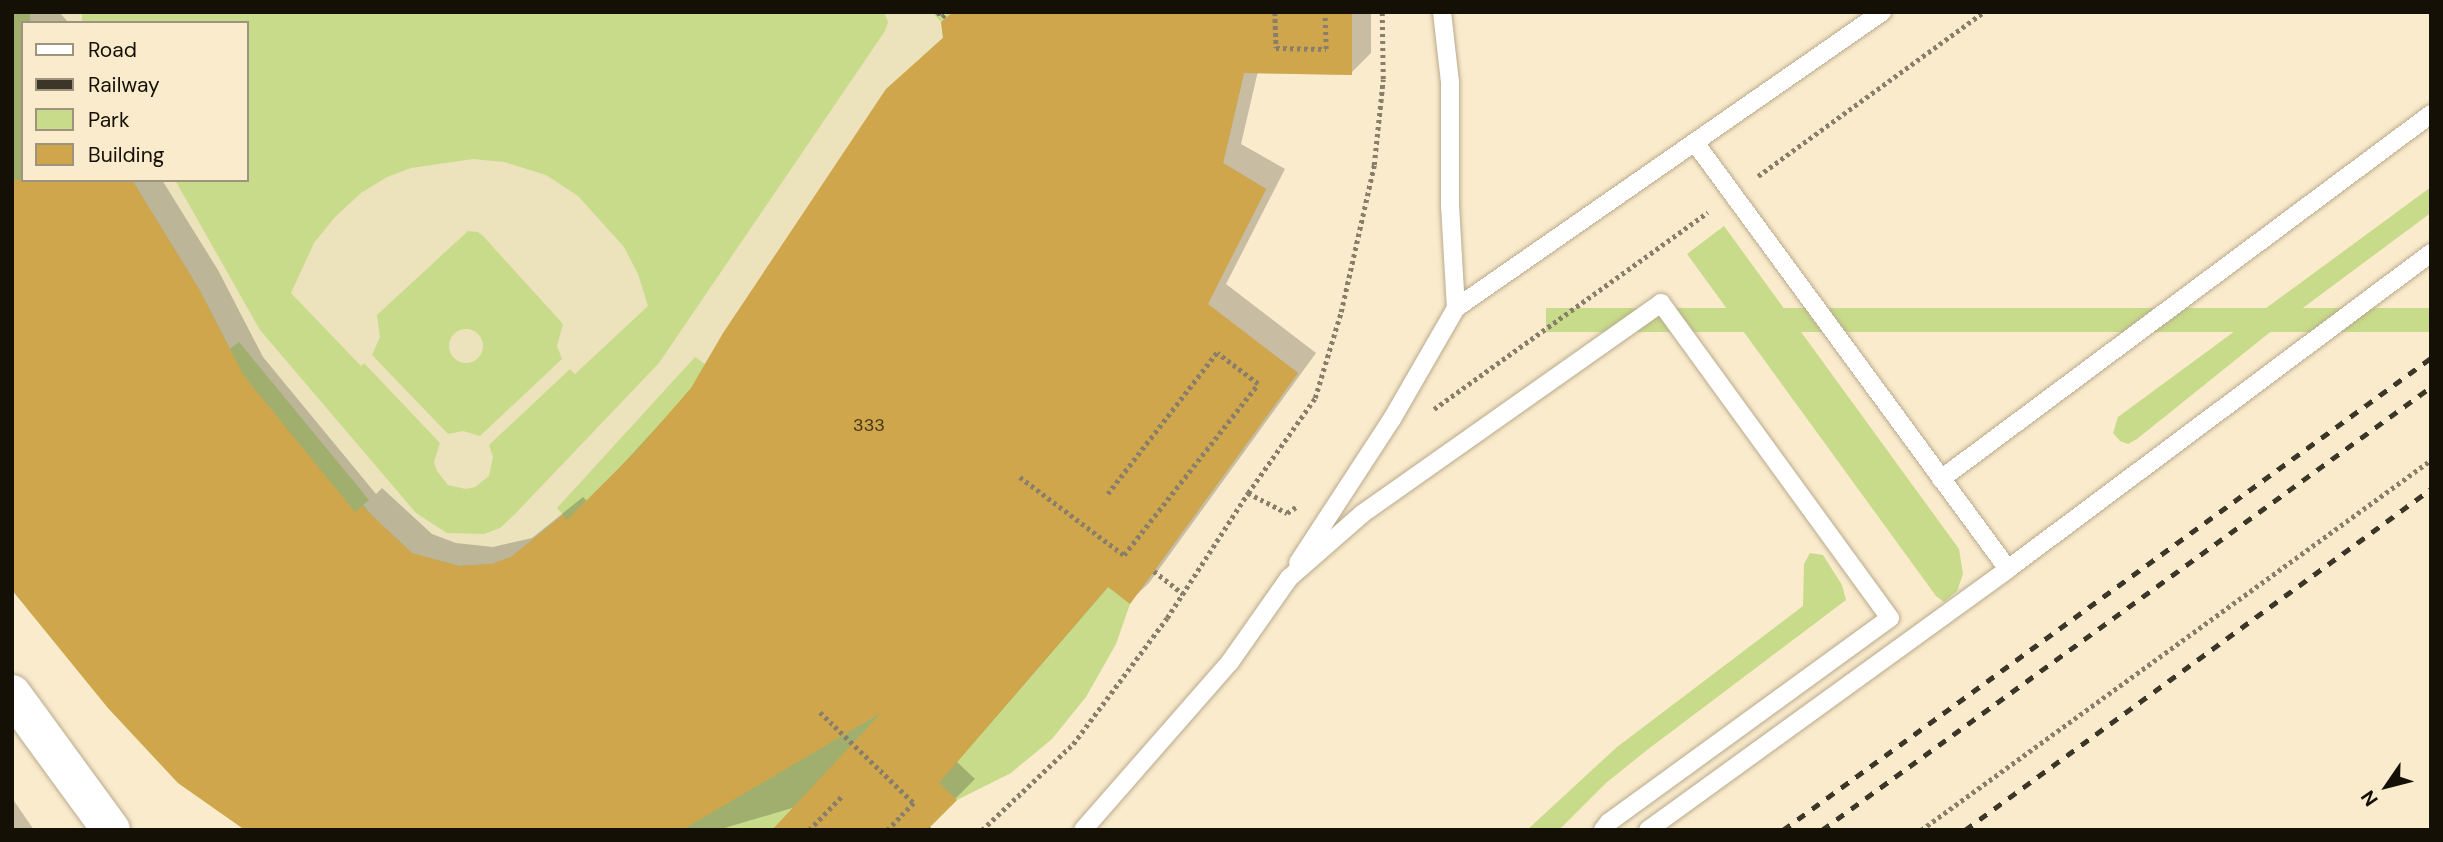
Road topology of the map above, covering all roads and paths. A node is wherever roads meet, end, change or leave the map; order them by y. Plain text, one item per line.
1 (938, 12) edge
2 (947, 12) edge
3 (1275, 12) edge
4 (1325, 12) edge
5 (1382, 12) edge
6 (1442, 12) edge
7 (1882, 12) edge
8 (1984, 12) edge
9 (2431, 114) edge
10 (1696, 144) junction
11 (1749, 182) dead end
12 (1712, 209) dead end
13 (2431, 253) edge
14 (1457, 308) junction
15 (1433, 410) dead end
16 (2431, 460) edge
17 (1020, 477) dead end
18 (1941, 479) junction
19 (1248, 493) junction
20 (1108, 494) dead end
21 (1298, 506) dead end
22 (2008, 569) junction
23 (1154, 571) dead end
24 (1289, 578) junction
25 (1183, 594) junction
26 (12, 694) edge
27 (820, 712) dead end
28 (843, 795) dead end
29 (111, 830) edge
30 (809, 830) edge
31 (888, 830) edge
32 (982, 830) edge
33 (1083, 830) edge
34 (1602, 830) edge
35 (1648, 830) edge
36 (1921, 830) edge

1 - 2 path
3 - 4 path
5 - 19 path
6 - 14 lane
7 - 10 lane
8 - 11 path
9 - 18 lane
10 - 14 lane
10 - 18 lane
12 - 15 path
13 - 22 lane
14 - 24 lane
16 - 36 path
17 - 20 path
18 - 22 lane
19 - 21 path
19 - 25 path
22 - 35 lane
23 - 25 path
24 - 33 lane
24 - 34 lane
25 - 32 path
26 - 29 main road
27 - 31 path
28 - 30 path

